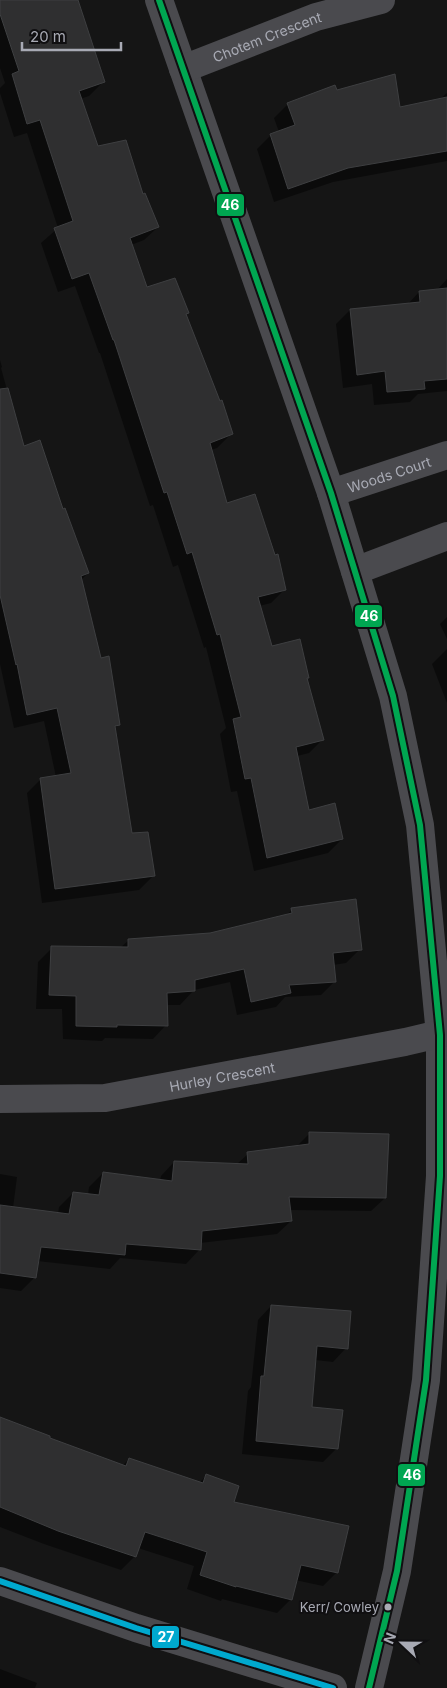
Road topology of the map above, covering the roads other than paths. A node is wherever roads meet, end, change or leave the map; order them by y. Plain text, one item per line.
1 (159, 0) edge
2 (380, 0) edge
3 (183, 69) junction
4 (447, 455) edge
5 (331, 493) junction
6 (447, 536) edge
7 (355, 571) junction
8 (444, 1033) edge
9 (0, 1099) edge
10 (0, 1581) edge
11 (333, 1688) edge
12 (369, 1688) edge

1 - 3 street
2 - 3 street, Chotem Crescent
3 - 5 street
4 - 5 street, Woods Court
5 - 7 street
6 - 7 street
7 - 8 street
8 - 9 street, Hurley Crescent
8 - 12 street
10 - 11 street

